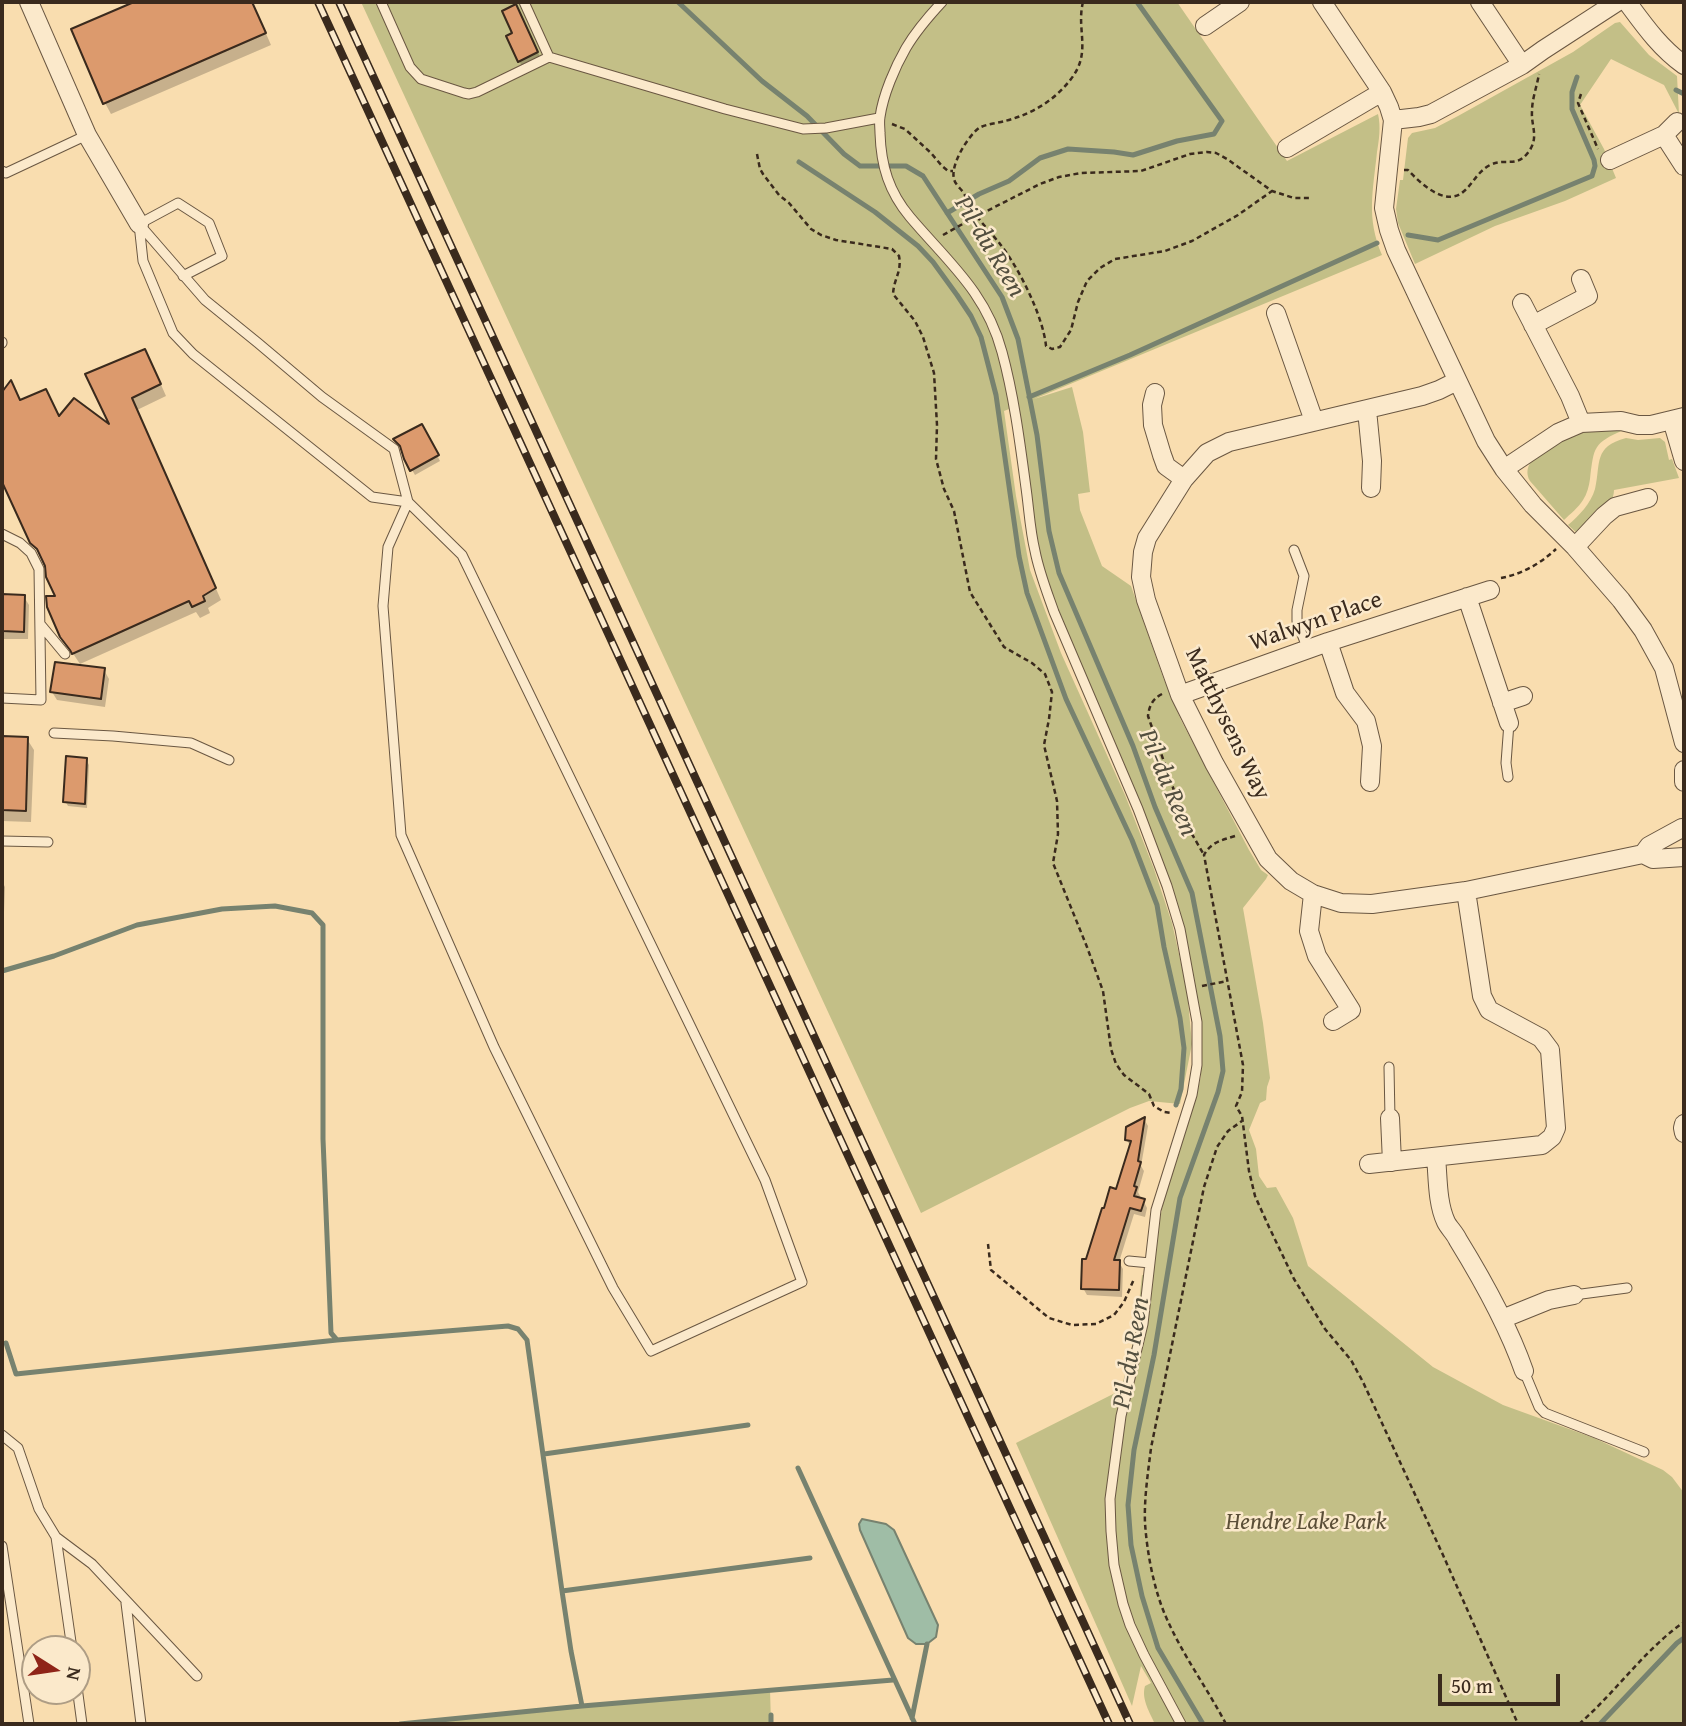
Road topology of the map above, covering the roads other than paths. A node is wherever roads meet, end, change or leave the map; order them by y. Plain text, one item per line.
1 (29, 2) edge
2 (381, 2) edge
3 (524, 2) edge
4 (942, 2) edge
5 (1240, 2) edge
6 (1322, 2) edge
7 (1480, 2) edge
8 (1618, 2) edge
9 (1626, 2) edge
10 (1205, 26) dead end
11 (548, 57) junction
12 (1522, 65) junction
13 (1684, 65) edge
14 (1382, 92) junction
15 (879, 118) junction
16 (1393, 120) junction
17 (87, 135) junction
18 (1287, 148) dead end
19 (1609, 160) road end
20 (1684, 166) edge
21 (2, 171) edge
22 (139, 224) junction
23 (183, 276) junction
24 (1581, 279) dead end
25 (1522, 303) dead end
26 (1276, 313) dead end
27 (1532, 325) junction
28 (1457, 381) junction
29 (1155, 393) dead end
30 (1367, 410) junction
31 (1678, 419) edge
32 (1314, 421) junction
33 (1581, 423) junction
34 (1684, 461) edge
35 (1504, 469) junction
36 (1184, 479) junction
37 (1371, 488) dead end
38 (1648, 498) dead end
39 (408, 502) junction
40 (2, 534) edge
41 (1571, 543) junction
42 (1294, 550) dead end
43 (1490, 590) road end
44 (1467, 597) junction
45 (40, 624) junction
46 (1328, 642) junction
47 (1308, 650) junction
48 (65, 654) dead end
49 (1179, 691) junction
50 (1523, 696) dead end
51 (2, 698) edge
52 (1502, 704) junction
53 (1680, 707) edge
54 (1509, 723) joint
55 (54, 733) dead end
56 (1684, 743) edge
57 (229, 760) dead end
58 (1684, 770) edge
59 (1508, 777) dead end
60 (1370, 782) dead end
61 (1684, 782) edge
62 (1683, 827) edge
63 (2, 841) edge
64 (48, 842) dead end
65 (1643, 854) junction
66 (1684, 857) edge
67 (1466, 891) junction
68 (1314, 894) junction
69 (1333, 1021) dead end
70 (1389, 1067) dead end
71 (1390, 1118) joint
72 (1684, 1124) edge
73 (1684, 1133) edge
74 (1436, 1157) junction
75 (1392, 1162) junction
76 (1369, 1164) dead end
77 (1133, 1261) road end
78 (1150, 1263) junction
79 (1627, 1289) dead end
80 (1574, 1295) joint
81 (1502, 1319) junction
82 (1524, 1371) joint
83 (2, 1435) edge
84 (1644, 1452) dead end
85 (56, 1537) junction
86 (2, 1546) edge
87 (126, 1601) junction
88 (70, 1635) edge
89 (197, 1676) dead end
90 (79, 1705) edge
91 (29, 1724) edge
92 (82, 1724) edge
93 (141, 1724) edge
94 (1181, 1724) edge

1 - 17 street
2 - 11 lane
3 - 11 lane
4 - 15 lane
5 - 10 street
6 - 14 street
7 - 12 street
8 - 12 street
9 - 13 street
11 - 15 lane
12 - 16 street
14 - 16 street
14 - 18 street
15 - 78 lane
16 - 28 street
17 - 21 lane
17 - 22 street
19 - 20 street
22 - 23 lane
22 - 23 lane
22 - 39 lane
23 - 39 lane
24 - 27 street
25 - 27 street
26 - 32 street
27 - 33 street
28 - 30 street, Matthysens Way
28 - 35 street
29 - 36 street
30 - 32 street, Matthysens Way
30 - 37 street
31 - 33 street
31 - 34 street
32 - 36 street, Matthysens Way
33 - 35 street
35 - 41 street
36 - 49 street, Matthysens Way
38 - 41 street
39 - 39 lane
40 - 45 lane
41 - 53 street
42 - 47 lane
43 - 44 street, Walwyn Place
44 - 46 street, Walwyn Place
44 - 52 street
45 - 48 lane
45 - 51 lane
46 - 47 street, Walwyn Place
46 - 60 street
47 - 49 street, Walwyn Place
49 - 68 street, Matthysens Way
50 - 52 street
52 - 54 street
53 - 56 street
54 - 59 lane
55 - 57 lane
58 - 61 street
62 - 65 street, Matthysens Way
63 - 64 lane
65 - 66 street, Matthysens Way
65 - 67 street, Matthysens Way
67 - 68 street, Matthysens Way
67 - 74 street
68 - 69 street
70 - 71 lane
71 - 75 street
72 - 73 street
74 - 75 street
74 - 81 street
75 - 76 street
77 - 78 lane
78 - 94 lane
79 - 80 lane
80 - 81 street
81 - 82 street
82 - 84 lane
83 - 85 lane
85 - 87 lane
85 - 88 lane
86 - 91 lane
87 - 89 lane
87 - 93 lane
90 - 92 lane

